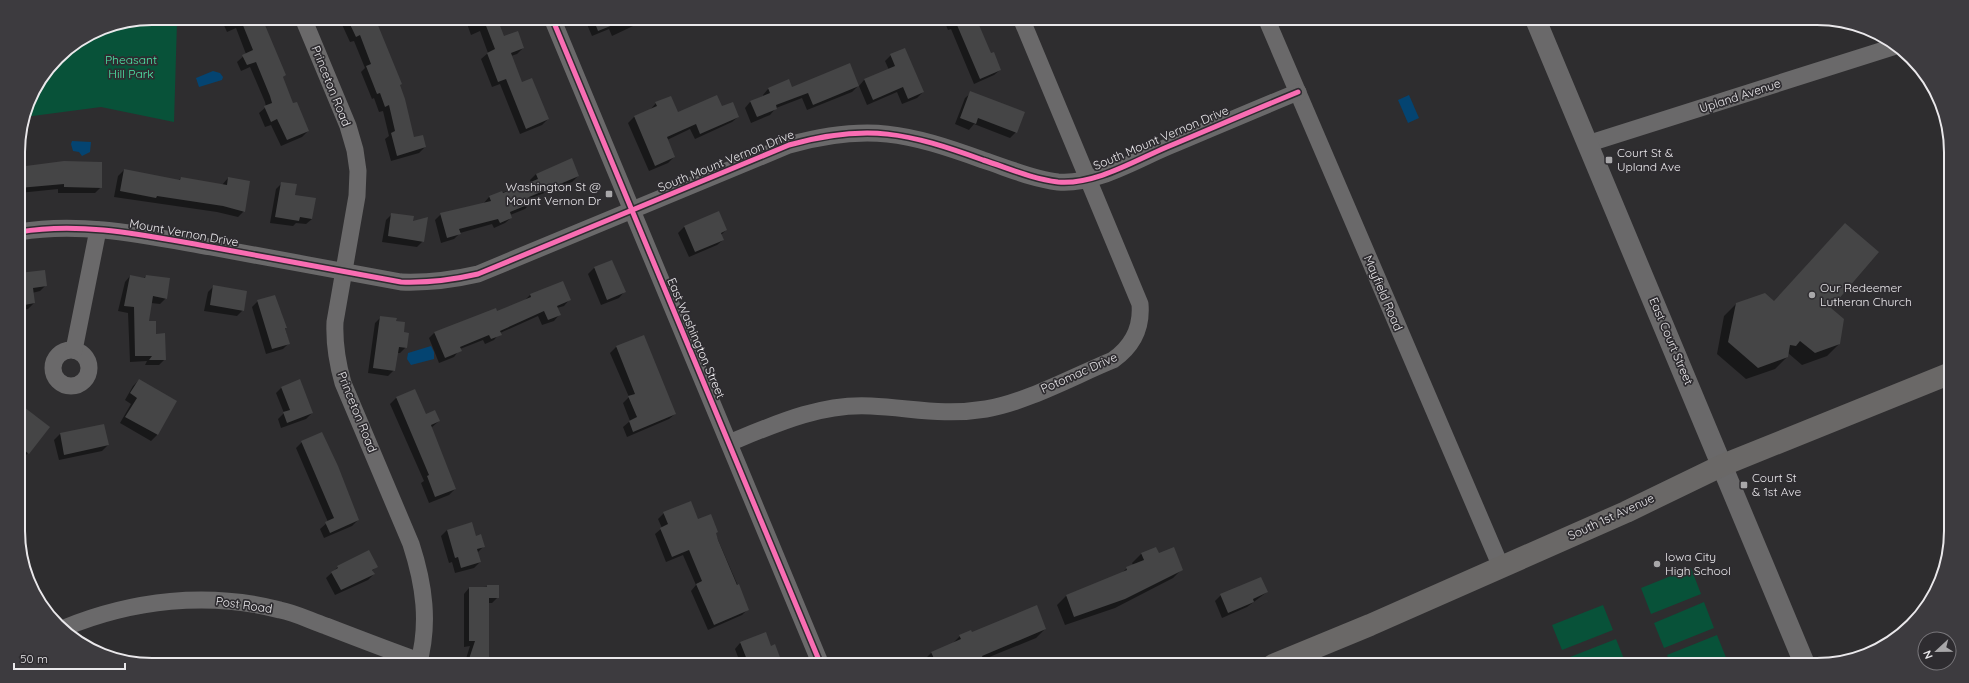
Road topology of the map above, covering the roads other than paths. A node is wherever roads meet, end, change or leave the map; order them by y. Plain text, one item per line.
1 (306, 25) edge
2 (555, 25) edge
3 (1024, 25) edge
4 (1269, 25) edge
5 (1538, 25) edge
6 (1890, 48) edge
7 (1298, 92) junction
8 (1588, 144) junction
9 (1088, 179) junction
10 (632, 210) junction
11 (98, 230) junction
12 (25, 231) edge
13 (344, 271) junction
14 (74, 350) dead end
15 (1944, 375) edge
16 (729, 443) junction
17 (1723, 465) junction
18 (1500, 568) junction
19 (68, 627) edge
20 (406, 658) edge
21 (420, 658) edge
22 (818, 658) edge
23 (1289, 658) edge
24 (1802, 658) edge

1 - 13 street, Princeton Road
2 - 10 street, East Washington Street
3 - 9 street, Potomac Drive
4 - 7 street, Mayfield Road
5 - 8 street, East Court Street
6 - 8 street, Upland Avenue
7 - 9 street, South Mount Vernon Drive
7 - 18 street, Mayfield Road
8 - 17 street, East Court Street
9 - 10 street, South Mount Vernon Drive
9 - 16 street, Potomac Drive
10 - 13 street, South Mount Vernon Drive
10 - 16 street, East Washington Street
11 - 12 street, Mount Vernon Drive
11 - 13 street, Mount Vernon Drive
11 - 14 street
13 - 21 street, Princeton Road
15 - 17 main road, South 1st Avenue
16 - 22 street, East Washington Street
17 - 18 main road, South 1st Avenue
17 - 24 street, East Court Street
18 - 23 main road, South 1st Avenue
19 - 20 street, Post Road

